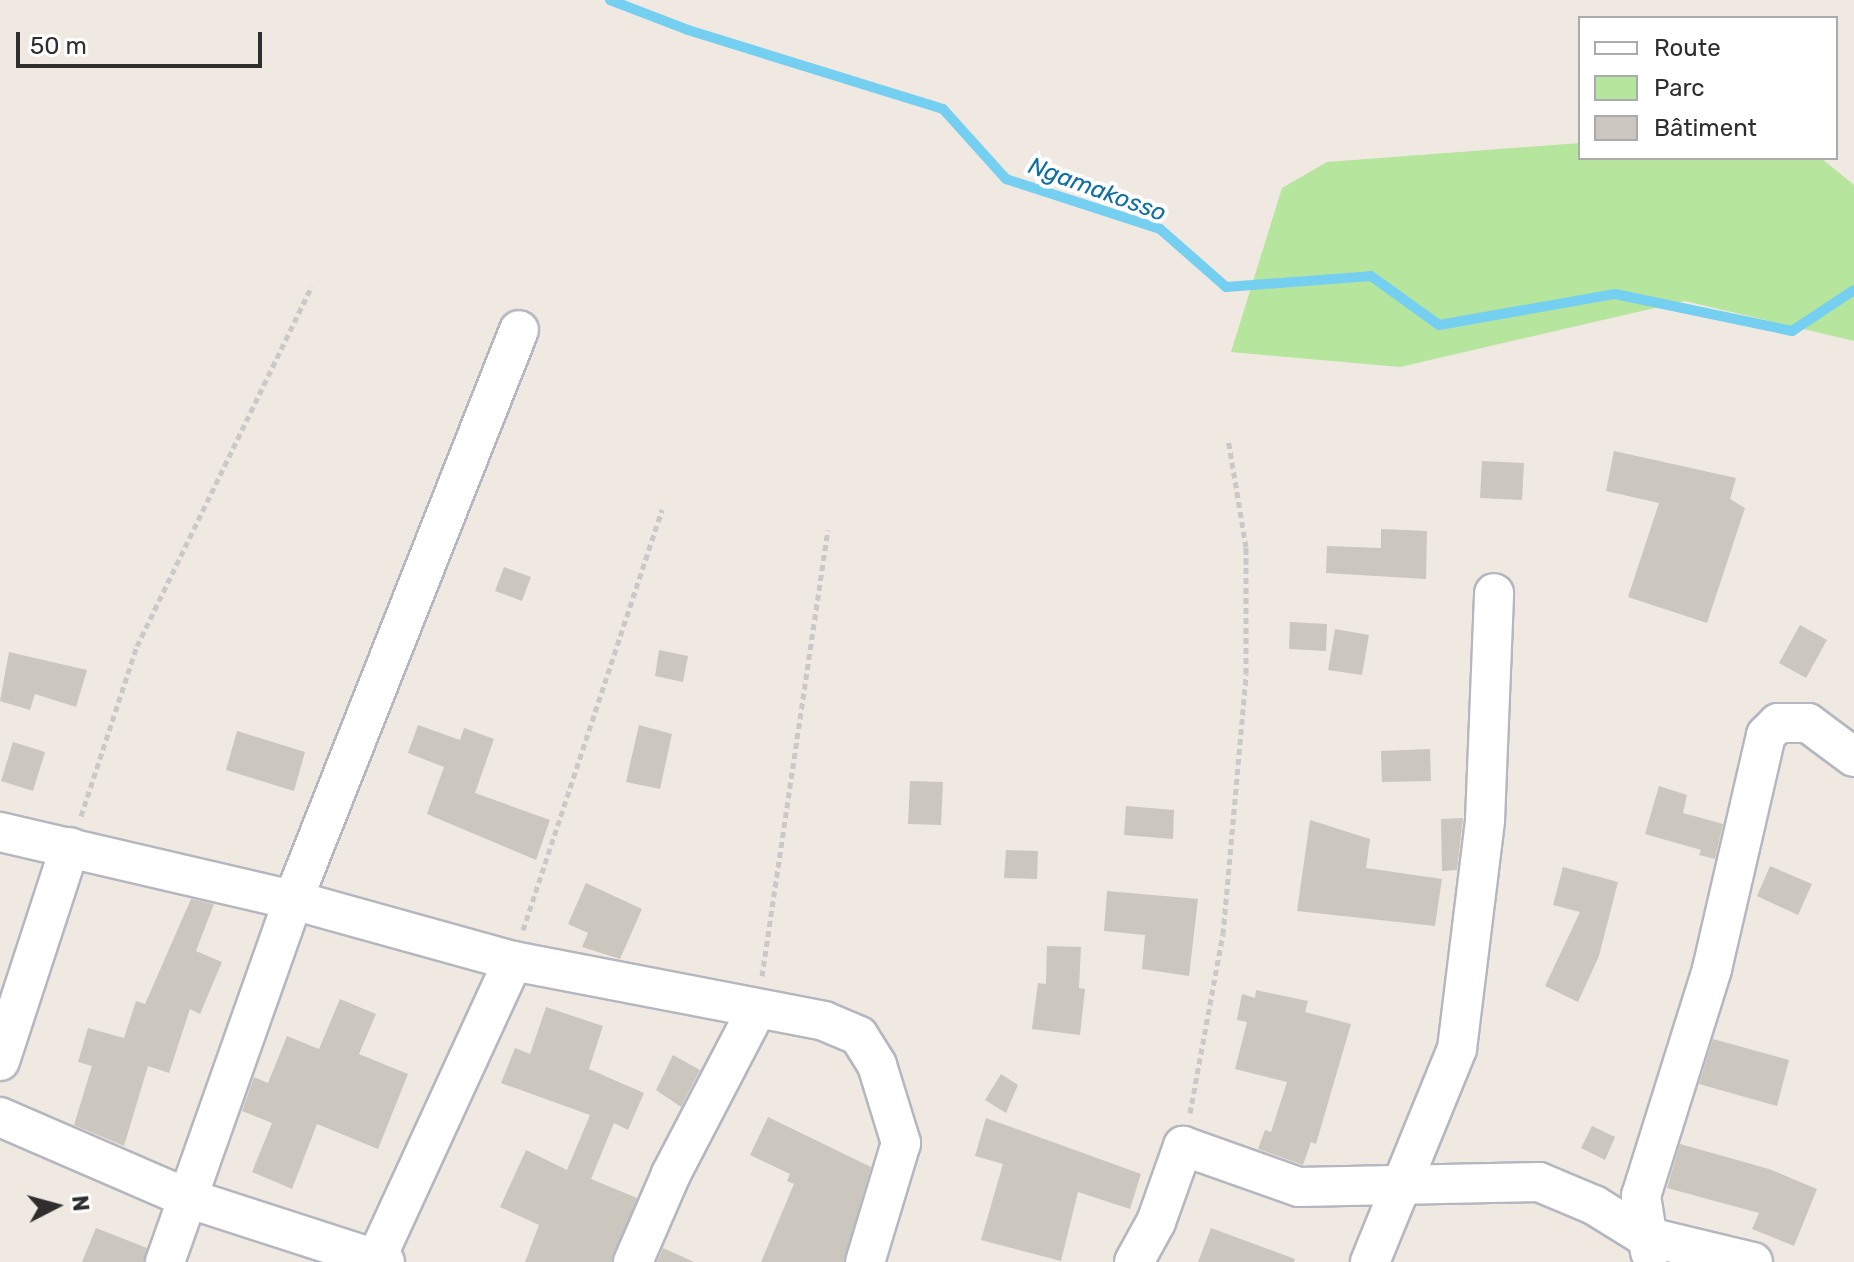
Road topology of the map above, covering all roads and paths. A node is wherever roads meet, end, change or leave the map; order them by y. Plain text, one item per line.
1 (312, 286) dead end
2 (519, 330) dead end
3 (1228, 438) dead end
4 (662, 509) dead end
5 (828, 530) dead end
6 (1494, 593) dead end
7 (1854, 757) edge
8 (0, 832) edge
9 (70, 847) junction
10 (293, 900) junction
11 (513, 961) junction
12 (756, 1011) junction
13 (0, 1061) edge
14 (0, 1117) edge
15 (1183, 1146) junction
16 (1404, 1189) junction
17 (187, 1198) junction
18 (1649, 1249) edge
19 (330, 1253) edge
20 (381, 1260) edge
21 (165, 1262) edge
22 (633, 1262) edge
23 (865, 1262) edge
24 (1134, 1262) edge
25 (1370, 1262) edge
26 (1753, 1262) edge

1 - 9 path
2 - 10 street
3 - 15 path
4 - 11 path
5 - 12 path
6 - 16 street
7 - 18 street
8 - 9 street
9 - 10 street
9 - 13 street
10 - 11 street
10 - 17 street
11 - 12 street
11 - 20 street
12 - 22 street
12 - 23 street
14 - 17 street
15 - 16 street
15 - 24 street
16 - 18 street
16 - 25 street
17 - 19 street
17 - 21 street
18 - 26 street
19 - 20 street

